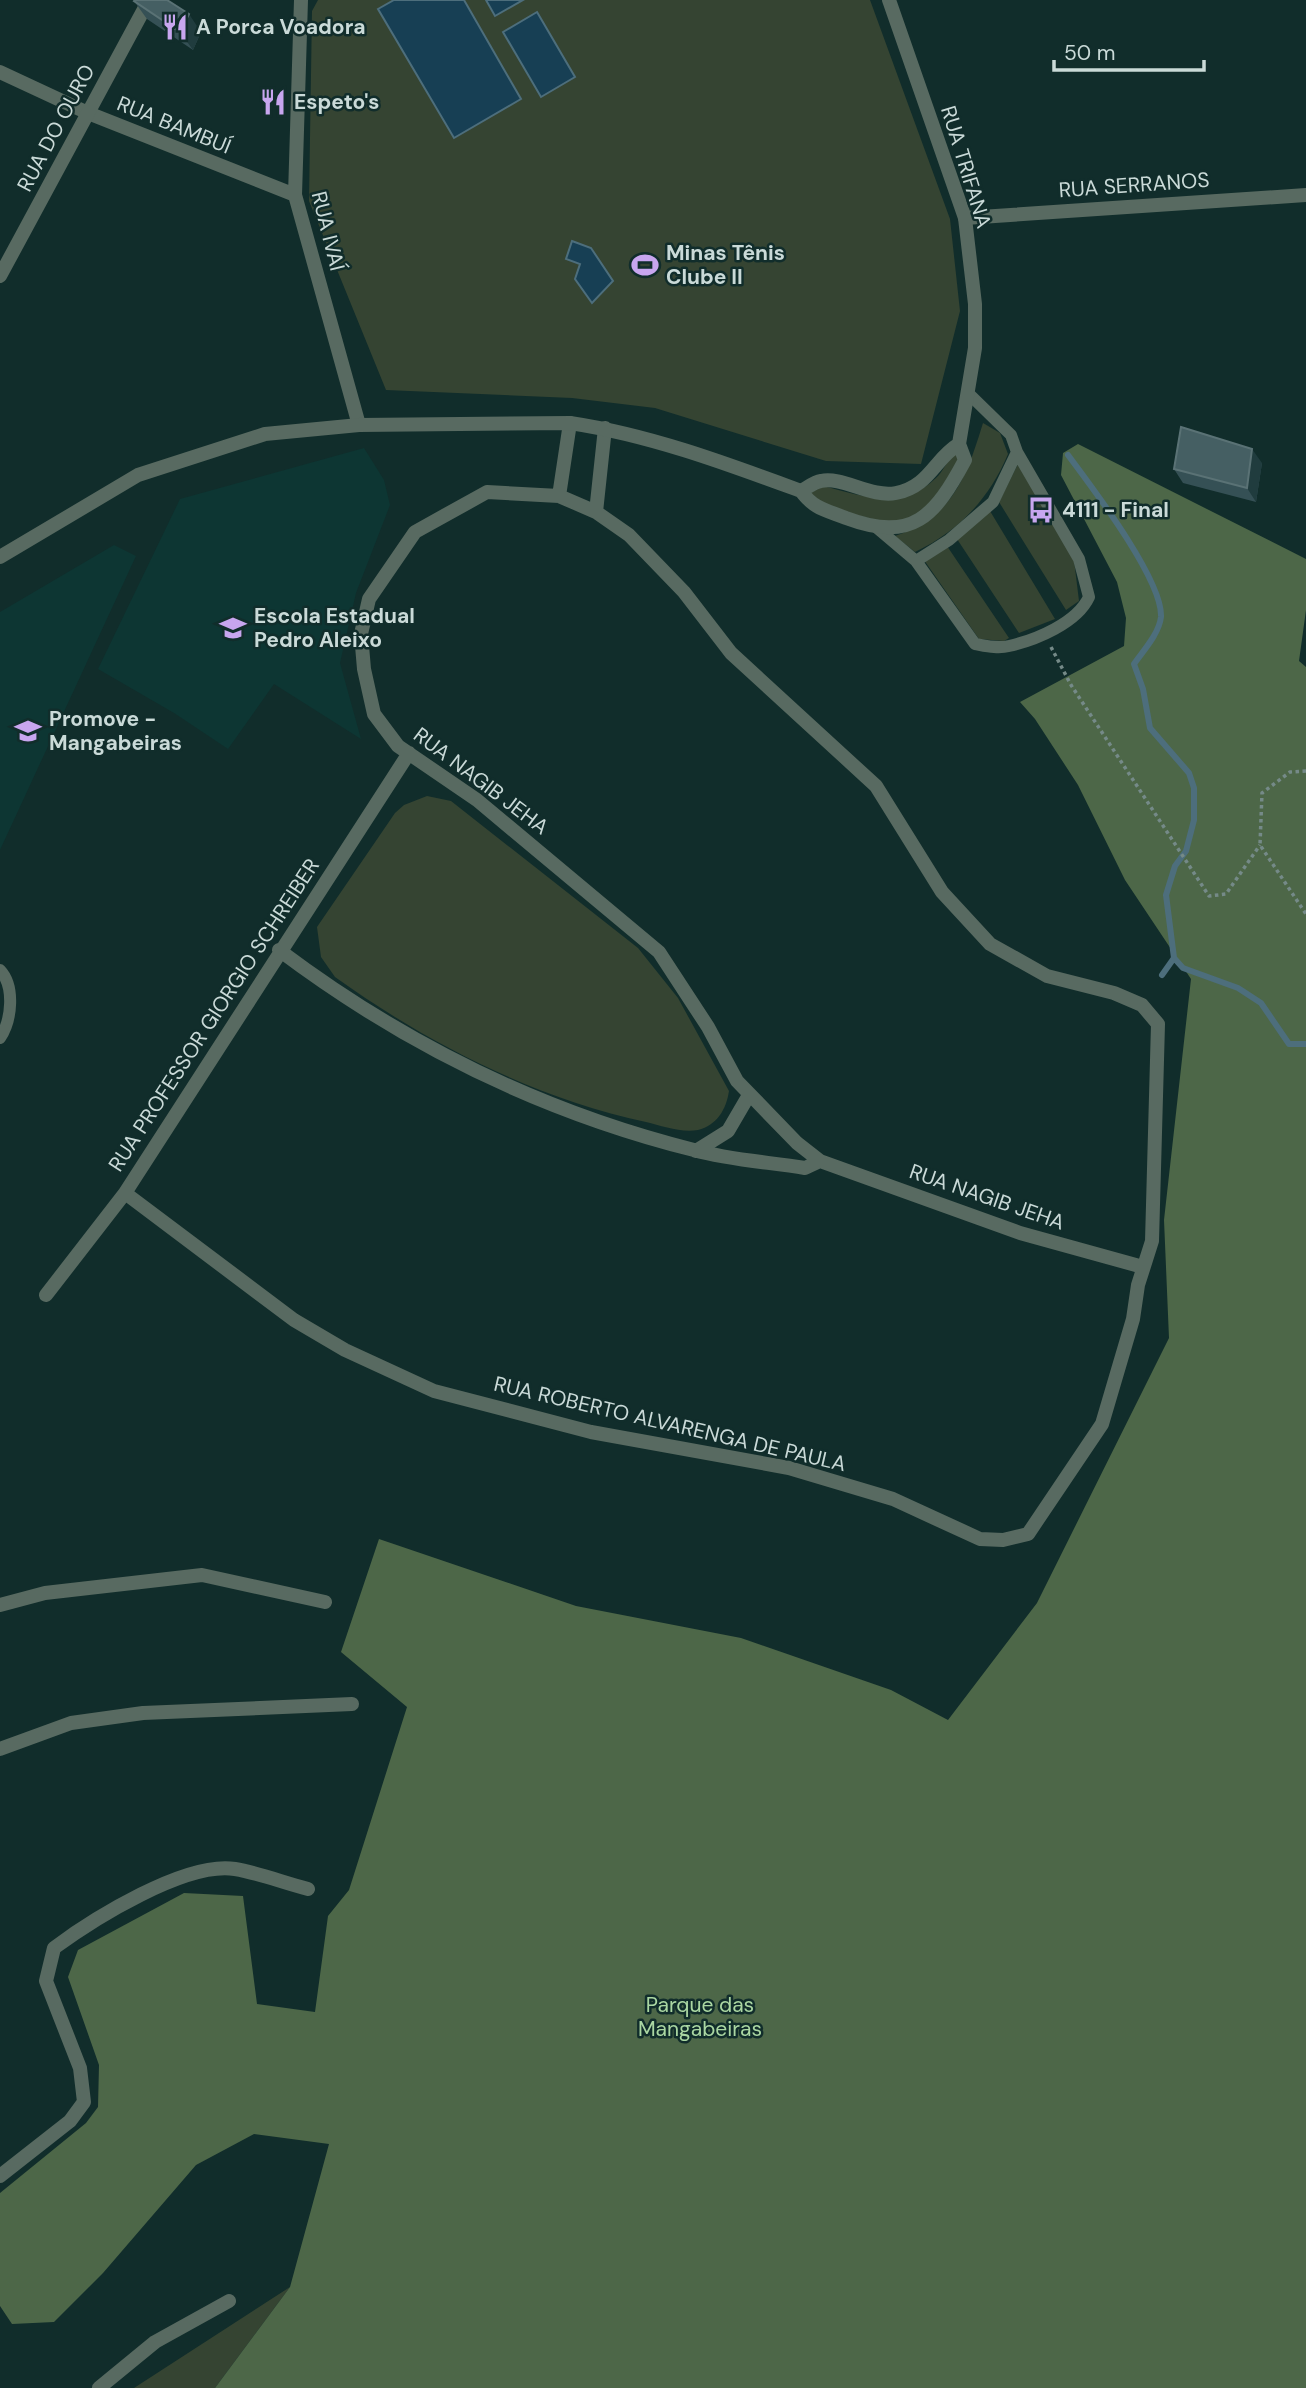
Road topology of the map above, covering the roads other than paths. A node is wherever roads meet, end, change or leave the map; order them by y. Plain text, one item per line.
1 (149, 0) edge
2 (301, 0) edge
3 (889, 0) edge
4 (0, 72) edge
5 (88, 113) junction
6 (295, 195) junction
7 (1306, 195) edge
8 (965, 218) junction
9 (0, 276) edge
10 (968, 393) junction
11 (570, 422) junction
12 (359, 425) junction
13 (605, 428) junction
14 (959, 444) junction
15 (1017, 452) junction
16 (801, 491) junction
17 (559, 496) junction
18 (596, 512) junction
19 (877, 528) junction
20 (0, 557) edge
21 (916, 561) junction
22 (409, 753) junction
23 (279, 950) junction
24 (0, 970) edge
25 (0, 1038) edge
26 (748, 1096) junction
27 (696, 1151) junction
28 (820, 1161) junction
29 (125, 1193) junction
30 (1143, 1268) junction
31 (46, 1294) dead end
32 (325, 1602) dead end
33 (0, 1605) edge
34 (352, 1704) dead end
35 (0, 1749) edge
36 (308, 1889) dead end
37 (0, 2176) edge
38 (229, 2301) dead end
39 (99, 2388) edge

1 - 5 street, RUA DO OURO
2 - 6 street, RUA IVAÍ
3 - 8 street, RUA TRIFANA
4 - 5 street, RUA BAMBUÍ
5 - 6 street, RUA BAMBUÍ
5 - 9 street, RUA DO OURO
6 - 12 street, RUA IVAÍ
7 - 8 street, RUA SERRANOS
8 - 10 street, RUA TRIFANA
10 - 14 street, RUA TRIFANA
10 - 15 lane
11 - 12 street
11 - 13 street
11 - 17 street
12 - 20 street
13 - 16 street
13 - 18 street
14 - 16 street
14 - 19 street, RUA TRIFANA
15 - 21 lane
15 - 21 lane
16 - 19 street
17 - 18 street, RUA ROBERTO ALVARENGA DE PAULA
17 - 22 street, RUA NAGIB JEHA
18 - 30 street, RUA ROBERTO ALVARENGA DE PAULA
19 - 21 lane
22 - 23 street, RUA PROFESSOR GIORGIO SCHREIBER
22 - 26 street, RUA NAGIB JEHA
23 - 27 street, RUA NAGIB JEHA
23 - 29 street, RUA PROFESSOR GIORGIO SCHREIBER
24 - 25 lane
26 - 27 street
26 - 28 street, RUA NAGIB JEHA
27 - 28 street, RUA NAGIB JEHA
28 - 30 street, RUA NAGIB JEHA
29 - 30 street, RUA ROBERTO ALVARENGA DE PAULA
29 - 31 street, RUA PROFESSOR GIORGIO SCHREIBER
32 - 33 street
34 - 35 street
36 - 37 street
38 - 39 street

